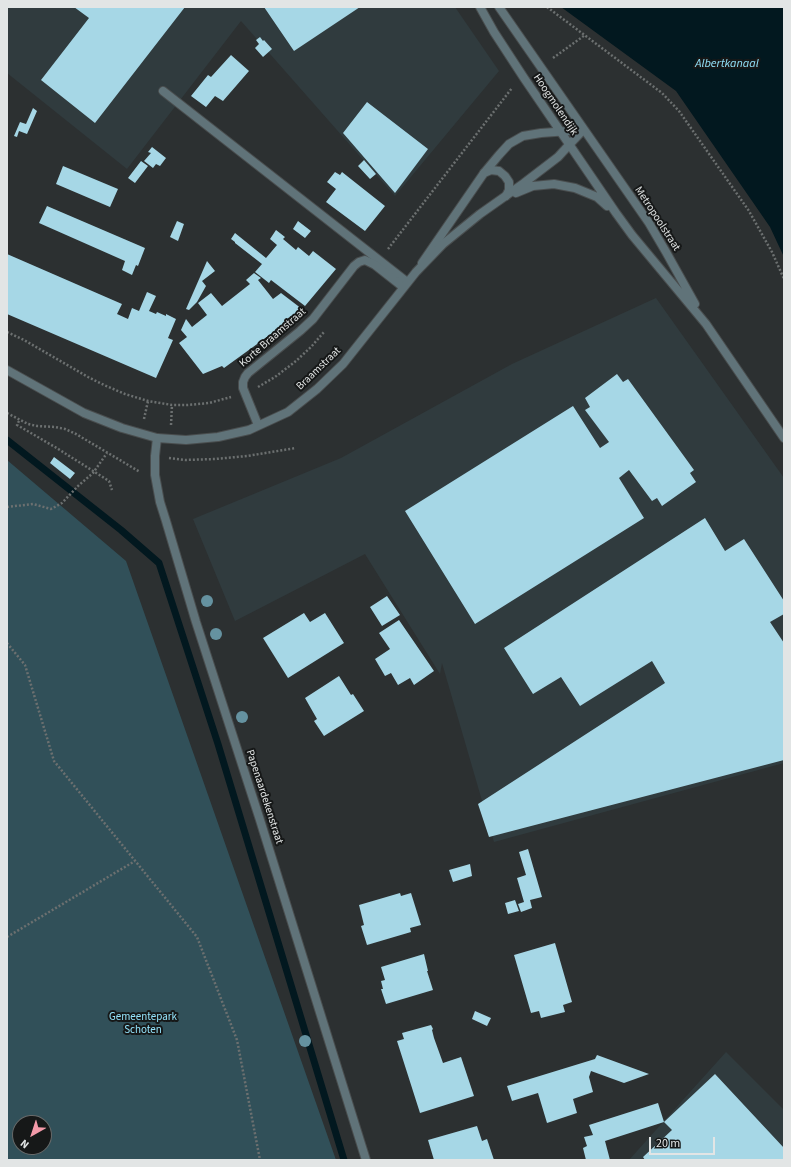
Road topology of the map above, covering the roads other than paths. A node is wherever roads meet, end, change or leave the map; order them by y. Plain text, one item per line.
1 (480, 7) edge
2 (499, 7) edge
3 (163, 91) dead end
4 (583, 130) junction
5 (560, 131) junction
6 (569, 145) junction
7 (484, 173) junction
8 (506, 196) junction
9 (616, 213) junction
10 (416, 272) junction
11 (405, 285) junction
12 (706, 324) junction
13 (7, 370) edge
14 (258, 425) junction
15 (157, 438) junction
16 (784, 438) edge
17 (366, 1160) edge

1 - 5 street, Hoogmolendijk
2 - 4 street, Hoogmolendijk
3 - 11 street
4 - 5 street, Braamstraat
4 - 6 street, Braamstraat
4 - 12 street, Metropoolstraat
5 - 6 street, Hoogmolendijk
5 - 7 street, Braamstraat
6 - 8 street, Braamstraat
6 - 9 street, Hoogmolendijk
7 - 8 street
7 - 10 street, Braamstraat
8 - 9 street
8 - 10 street, Braamstraat
9 - 12 street, Metropoolstraat
10 - 11 street, Braamstraat
11 - 14 street, Braamstraat
11 - 14 street, Korte Braamstraat
12 - 16 street, Metropoolstraat
13 - 15 street, Braamstraat
14 - 15 street, Braamstraat
15 - 17 street, Papenaardekenstraat

